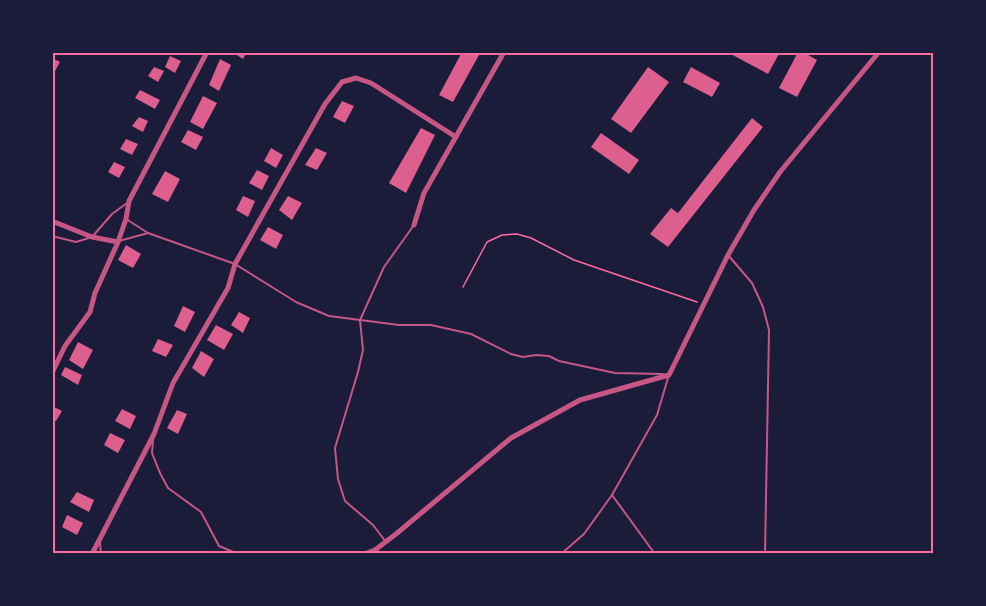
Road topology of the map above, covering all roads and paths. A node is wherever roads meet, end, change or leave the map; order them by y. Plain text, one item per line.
1 (207, 52) edge
2 (504, 52) edge
3 (879, 52) edge
4 (456, 137) junction
5 (129, 201) junction
6 (126, 219) junction
7 (52, 221) edge
8 (414, 225) joint
9 (148, 233) junction
10 (52, 236) edge
11 (92, 237) junction
12 (118, 242) junction
13 (728, 255) junction
14 (235, 264) junction
15 (463, 287) dead end
16 (704, 304) junction
17 (360, 320) junction
18 (52, 373) edge
19 (669, 375) junction
20 (154, 434) junction
21 (612, 495) junction
22 (100, 539) junction
23 (386, 542) junction
24 (92, 554) edge
25 (101, 554) edge
26 (238, 554) edge
27 (364, 554) edge
28 (561, 554) edge
29 (655, 554) edge
30 (765, 554) edge

1 - 5 street
2 - 4 street
3 - 13 street
4 - 8 street
4 - 14 street
5 - 6 street
5 - 11 lane
6 - 9 lane
6 - 12 street
7 - 11 street
8 - 17 lane
9 - 12 lane
9 - 14 lane
10 - 11 lane
11 - 12 street
12 - 18 street
13 - 16 street
13 - 30 lane
14 - 17 lane
14 - 20 street
15 - 16 path
16 - 19 street
17 - 19 lane
17 - 23 lane
19 - 21 lane
19 - 23 street
20 - 22 street
20 - 26 lane
21 - 28 lane
21 - 29 lane
22 - 24 street
22 - 25 lane
23 - 27 street

